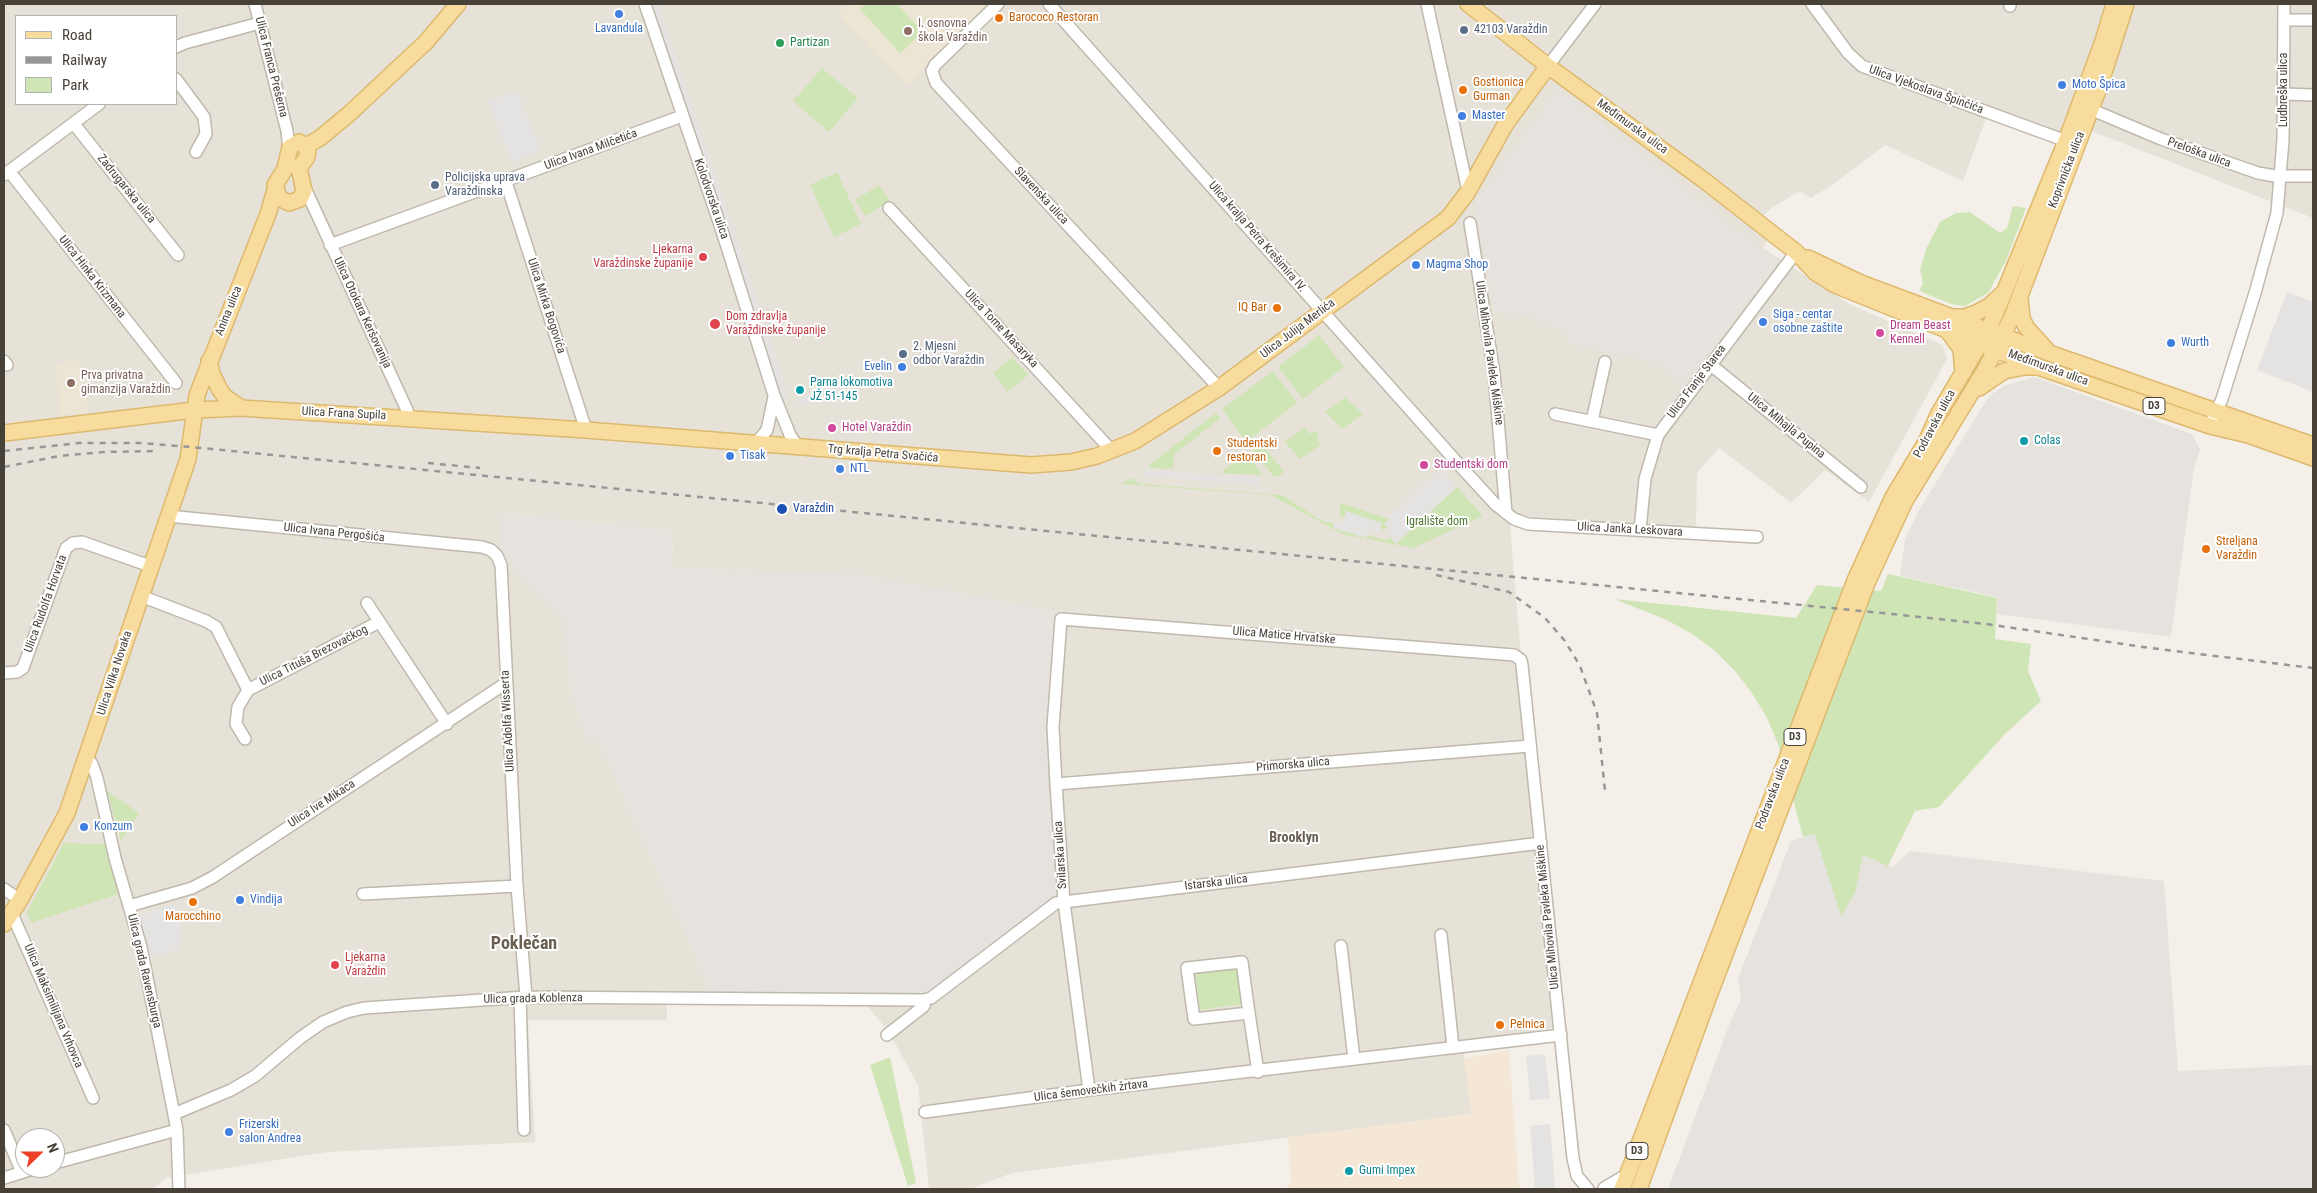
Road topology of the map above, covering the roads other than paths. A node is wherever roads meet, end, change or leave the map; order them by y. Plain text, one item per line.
1 (256, 4) edge
2 (458, 4) edge
3 (645, 4) edge
4 (998, 4) edge
5 (1048, 4) edge
6 (1427, 4) edge
7 (1468, 4) edge
8 (1595, 4) edge
9 (1812, 4) edge
10 (2114, 4) edge
11 (2126, 4) edge
12 (2284, 4) edge
13 (2284, 20) junction
14 (2313, 20) edge
15 (260, 23) junction
16 (178, 46) edge
17 (1548, 66) junction
18 (178, 82) edge
19 (2284, 94) junction
20 (2313, 95) edge
21 (98, 105) edge
22 (2090, 108) junction
23 (682, 116) junction
24 (74, 124) junction
25 (2066, 142) junction
26 (300, 148) junction
27 (196, 152) dead end
28 (6, 173) edge
29 (2282, 176) junction
30 (2313, 176) edge
31 (506, 182) junction
32 (304, 186) junction
33 (275, 190) junction
34 (1468, 191) junction
35 (291, 202) junction
36 (314, 208) junction
37 (889, 208) dead end
38 (268, 214) junction
39 (1470, 223) dead end
40 (330, 245) junction
41 (1796, 252) junction
42 (178, 255) dead end
43 (2006, 290) junction
44 (2020, 297) junction
45 (1323, 311) junction
46 (1947, 322) junction
47 (1984, 336) junction
48 (2000, 342) junction
49 (2051, 353) junction
50 (209, 361) junction
51 (1605, 362) dead end
52 (1711, 365) junction
53 (2041, 368) junction
54 (1963, 373) junction
55 (176, 383) dead end
56 (1220, 388) junction
57 (1971, 392) junction
58 (774, 396) junction
59 (241, 408) junction
60 (194, 410) junction
61 (2217, 410) junction
62 (1555, 414) dead end
63 (408, 418) junction
64 (1592, 421) junction
65 (2210, 426) junction
66 (586, 430) junction
67 (4, 433) edge
68 (1658, 436) junction
69 (686, 437) joint
70 (756, 443) junction
71 (2313, 445) edge
72 (798, 446) junction
73 (1112, 451) junction
74 (2313, 458) edge
75 (968, 461) joint
76 (1862, 487) dead end
77 (1506, 513) junction
78 (168, 516) junction
79 (1640, 530) junction
80 (1757, 538) dead end
81 (497, 556) joint
82 (150, 566) junction
83 (140, 596) junction
84 (366, 603) dead end
85 (1061, 619) joint
86 (380, 622) junction
87 (1508, 654) joint
88 (4, 673) edge
89 (506, 683) junction
90 (248, 690) junction
91 (447, 724) junction
92 (245, 739) dead end
93 (1530, 746) junction
94 (86, 758) junction
95 (1056, 784) junction
96 (1540, 843) junction
97 (517, 886) junction
98 (4, 889) edge
99 (362, 894) dead end
100 (20, 900) junction
101 (1064, 902) junction
102 (129, 906) junction
103 (8, 919) edge
104 (1441, 935) dead end
105 (1341, 946) dead end
106 (522, 998) junction
107 (924, 1000) junction
108 (1249, 1012) junction
109 (887, 1035) dead end
110 (1561, 1036) junction
111 (1453, 1046) junction
112 (1354, 1059) junction
113 (1258, 1072) junction
114 (1089, 1090) junction
115 (93, 1098) dead end
116 (925, 1112) dead end
117 (174, 1114) junction
118 (4, 1130) edge
119 (177, 1130) junction
120 (524, 1130) dead end
121 (15, 1156) edge
122 (65, 1160) edge
123 (1628, 1174) junction
124 (1587, 1188) edge
125 (179, 1189) edge
126 (1606, 1189) edge
127 (1622, 1189) edge
128 (1639, 1189) edge

1 - 15 street, Ulica Franca Prešerna
2 - 26 main road
3 - 23 street, Kolodvorska ulica
4 - 56 street, Slavenska ulica
5 - 45 street, Ulica kralja Petra Krešimira IV.
6 - 34 street
7 - 17 main road, Međimurska ulica
8 - 17 street
9 - 25 street, Ulica Vjekoslava Špinčića
10 - 25 main road, Koprivnička ulica
11 - 22 main road, Koprivnička ulica
12 - 13 street, Ludbreška ulica
13 - 14 street
13 - 19 street, Ludbreška ulica
15 - 16 street
15 - 26 street, Ulica Franca Prešerna
17 - 34 main road, Ulica Julija Merlića
17 - 41 main road, Međimurska ulica
18 - 27 street
19 - 20 street
19 - 29 street, Ludbreška ulica
21 - 24 street
22 - 29 street, Preloška ulica
22 - 44 main road, Koprivnička ulica
23 - 31 street, Ulica Ivana Milčetića
23 - 58 street, Kolodvorska ulica
24 - 28 street
24 - 42 street, Zadrugarska ulica
25 - 43 main road, Koprivnička ulica
26 - 32 main road
26 - 33 main road, Anina ulica
28 - 55 street, Ulica Hinka Krizmana
29 - 30 street, Preloška ulica
29 - 61 street, Ludbreška ulica
31 - 40 street, Ulica Ivana Milčetića
31 - 66 street, Ulica Mirka Bogovića
32 - 35 main road
32 - 36 street, Ulica Otokara Keršovanija
33 - 35 main road
33 - 38 main road, Anina ulica
34 - 45 main road, Ulica Julija Merlića
35 - 36 street
35 - 38 main road
36 - 40 street, Ulica Otokara Keršovanija
37 - 73 street, Ulica Tome Masaryka
38 - 50 main road, Anina ulica
39 - 77 street, Ulica Mihovila Pavleka Miškine
40 - 63 street, Ulica Otokara Keršovanija
41 - 46 main road, Međimurska ulica
41 - 52 street, Ulica Franje Starea
43 - 46 main road
43 - 47 main road, Koprivnička ulica
44 - 48 main road, Koprivnička ulica
44 - 49 main road
45 - 56 main road, Ulica Julija Merlića
45 - 77 street, Ulica kralja Petra Krešimira IV.
46 - 47 main road, Međimurska ulica
46 - 54 main road
47 - 48 main road, Međimurska ulica
47 - 54 main road, Podravska ulica / D3
48 - 49 main road, Međimurska ulica / D3
48 - 53 main road, Međimurska ulica / D3
48 - 57 main road, Podravska ulica / D3
49 - 61 main road, Međimurska ulica / D3
50 - 59 main road
50 - 60 main road, Anina ulica
51 - 64 street
52 - 68 street, Ulica Franje Starea
52 - 76 street, Ulica Mihajla Pupina
53 - 57 main road, D3
53 - 65 main road, Međimurska ulica / D3
54 - 123 main road, Podravska ulica / D3
56 - 73 main road, Ulica Julija Merlića
57 - 128 main road, Podravska ulica / D3
58 - 70 street
58 - 72 street
59 - 60 main road, Ulica Frana Supila
59 - 63 main road, Ulica Frana Supila
60 - 67 main road, Ulica Frana Supila
60 - 78 main road, Ulica Vilka Novaka
61 - 65 street, Ludbreška ulica
61 - 71 main road, Međimurska ulica / D3
62 - 64 street
63 - 66 main road, Ulica Frana Supila
64 - 68 street
65 - 74 main road, Međimurska ulica / D3
66 - 69 main road, Ulica Frana Supila
68 - 79 street, Ulica Franje Starea
69 - 70 main road, Trg kralja Petra Svačića
70 - 72 main road, Trg kralja Petra Svačića
72 - 75 main road, Trg kralja Petra Svačića
73 - 75 main road, Ulica Julija Merlića
77 - 79 street, Ulica Janka Leskovara
78 - 81 street, Ulica Ivana Pergošića
78 - 82 main road, Ulica Vilka Novaka
79 - 80 street, Ulica Janka Leskovara
81 - 89 street, Ulica Adolfa Wisserta
82 - 83 main road, Ulica Vilka Novaka
82 - 88 street, Ulica Rudolfa Horvata
83 - 90 street, Ulica Tituša Brezovačkog
83 - 94 main road, Ulica Vilka Novaka
84 - 86 street, Ulica Tituša Brezovačkog
85 - 87 street, Ulica Matice Hrvatske
85 - 95 street, Svilarska ulica
86 - 90 street, Ulica Tituša Brezovačkog
86 - 91 street, Ulica Tituša Brezovačkog
87 - 93 street, Ulica Mihovila Pavleka Miškine
89 - 91 street, Ulica Ive Mikaca
89 - 97 street, Ulica Adolfa Wisserta
90 - 92 street, Ulica Tituša Brezovačkog
91 - 102 street, Ulica Ive Mikaca
93 - 95 street, Primorska ulica
93 - 96 street, Ulica Mihovila Pavleka Miškine
94 - 100 main road, Ulica Vilka Novaka
94 - 102 street, Ulica grada Ravensburga
95 - 101 street, Svilarska ulica
96 - 101 street, Istarska ulica
96 - 110 street, Ulica Mihovila Pavleka Miškine
97 - 99 street
97 - 106 street, Ulica Adolfa Wisserta
98 - 100 street
100 - 103 main road, Ulica Vilka Novaka
101 - 107 street, Istarska ulica
101 - 114 street, Svilarska ulica
102 - 117 street, Ulica grada Ravensburga
103 - 115 street, Ulica Maksimilijana Vrhovca
104 - 111 street
105 - 112 street
106 - 107 street, Ulica grada Koblenza
106 - 117 street, Ulica grada Koblenza
106 - 120 street, Ulica Adolfa Wisserta
107 - 109 street
108 - 108 street
108 - 113 street
110 - 111 street, Ulica šemovečkih žrtava
110 - 124 street, Ulica Mihovila Pavleka Miškine
111 - 112 street, Ulica šemovečkih žrtava
112 - 113 street, Ulica šemovečkih žrtava
113 - 114 street, Ulica šemovečkih žrtava
114 - 116 street, Ulica šemovečkih žrtava
117 - 119 street, Ulica grada Ravensburga
118 - 121 street
119 - 122 street
119 - 125 street, Ulica grada Ravensburga
123 - 126 street
123 - 127 main road, Podravska ulica / D3
124 - 126 street, Ulica Mihovila Pavleka Miškine

